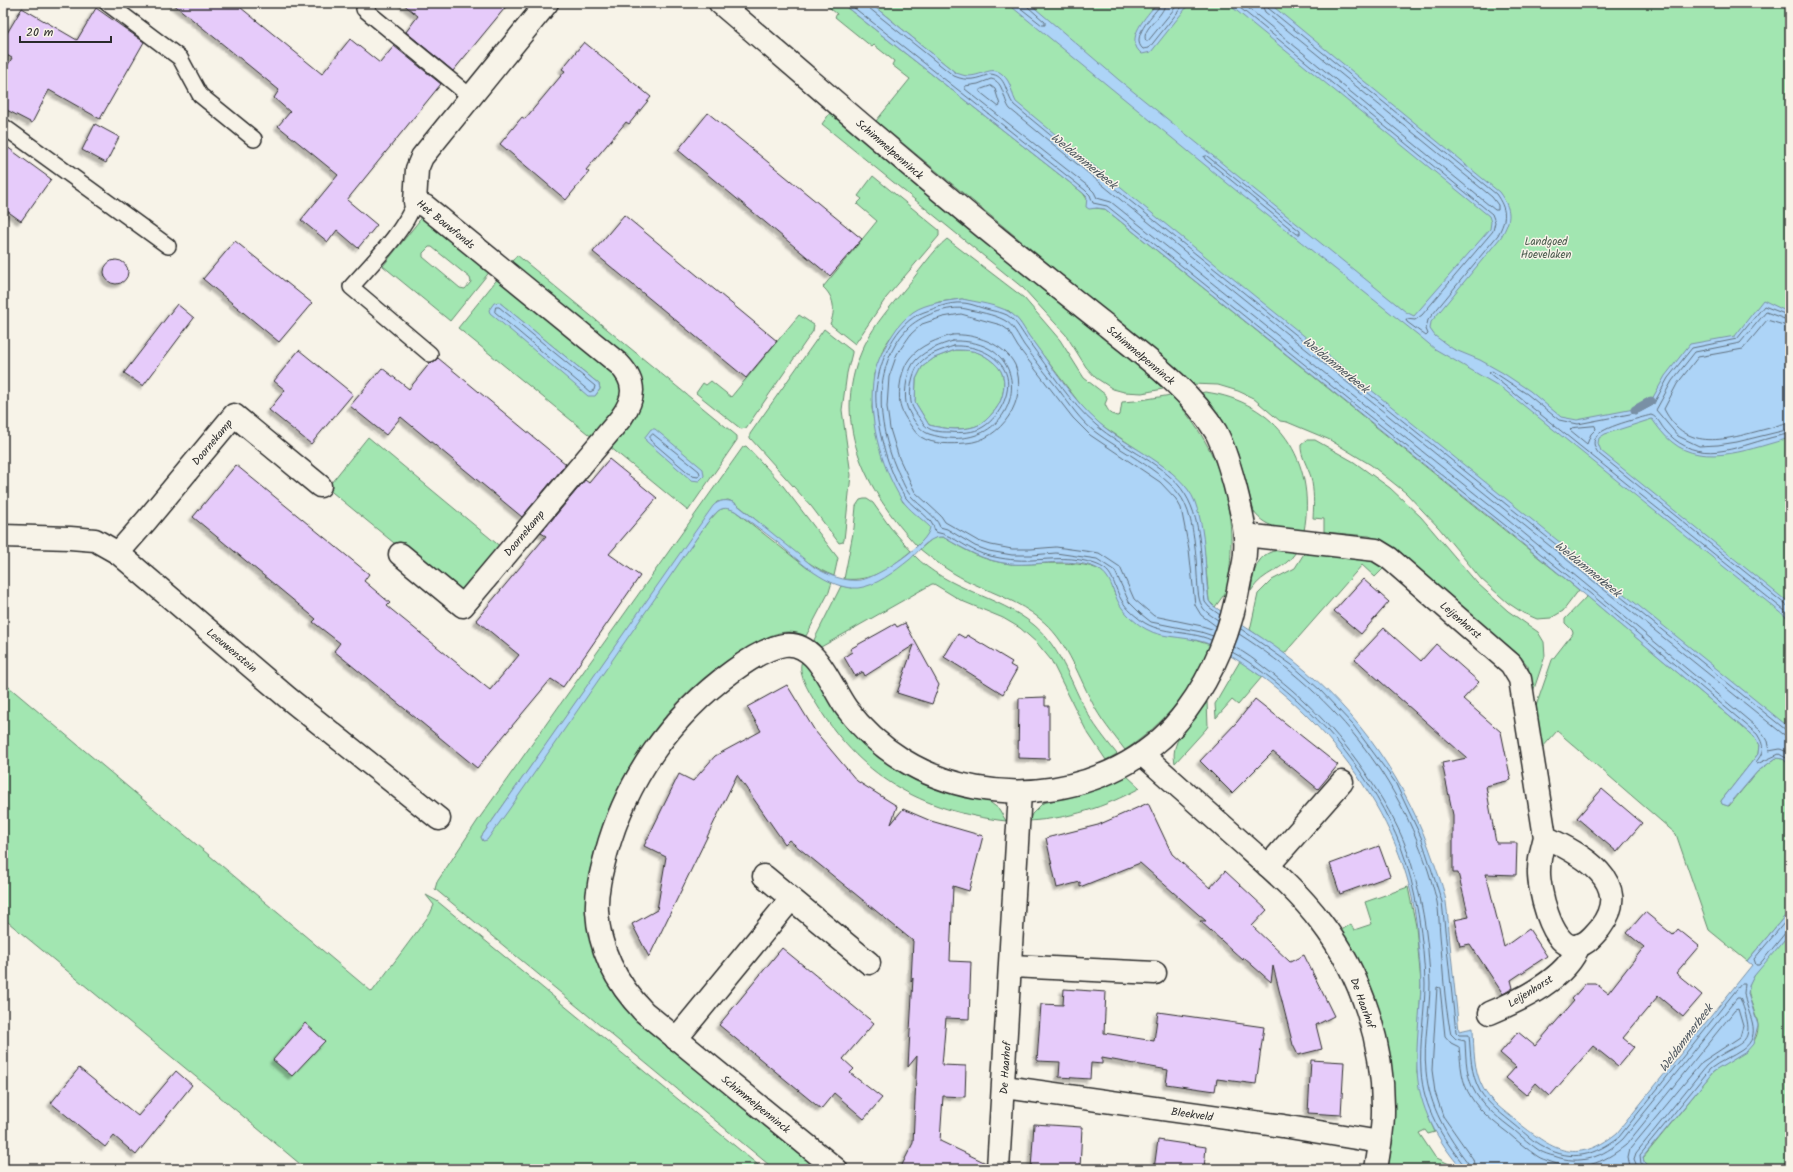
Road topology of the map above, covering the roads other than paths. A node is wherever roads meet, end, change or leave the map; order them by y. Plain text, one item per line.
1 (107, 3) edge
2 (547, 3) edge
3 (720, 3) edge
4 (363, 5) edge
5 (471, 97) junction
6 (3, 126) edge
7 (254, 139) dead end
8 (415, 202) junction
9 (168, 246) dead end
10 (430, 354) dead end
11 (632, 395) joint
12 (320, 486) dead end
13 (1245, 535) junction
14 (3, 536) edge
15 (118, 553) junction
16 (400, 554) dead end
17 (1142, 754) junction
18 (1342, 782) dead end
19 (1020, 792) junction
20 (439, 819) dead end
21 (1545, 837) junction
22 (1268, 866) junction
23 (764, 876) dead end
24 (790, 898) junction
25 (1579, 945) junction
26 (869, 963) dead end
27 (1011, 966) junction
28 (1155, 973) dead end
29 (1490, 1013) dead end
30 (676, 1038) junction
31 (1004, 1088) junction
32 (1380, 1142) junction
33 (836, 1169) edge
34 (998, 1169) edge
35 (1376, 1169) edge

1 - 7 lane
2 - 5 street, Het Bouwfonds
3 - 13 street, Schimmelpenninck
4 - 5 lane
5 - 8 street, Het Bouwfonds
6 - 9 lane
8 - 10 lane
8 - 11 street, Het Bouwfonds
11 - 16 street, Doornekamp
12 - 15 street, Doornekamp
13 - 17 street, Schimmelpenninck
13 - 21 street, Leijenhorst
14 - 15 street, Leeuwenstein
15 - 20 street, Leeuwenstein
17 - 19 street, Schimmelpenninck
17 - 22 street, De Haarhof
18 - 22 street
19 - 27 street, De Haarhof
19 - 30 street, Schimmelpenninck
21 - 25 street, Leijenhorst
21 - 25 street, Leijenhorst
22 - 32 street, De Haarhof
23 - 24 street
24 - 26 street
24 - 30 street
25 - 29 street, Leijenhorst
27 - 28 street
27 - 31 street, De Haarhof
30 - 33 street, Schimmelpenninck
31 - 32 street, Bleekveld
31 - 34 street, De Haarhof
32 - 35 street, De Haarhof

